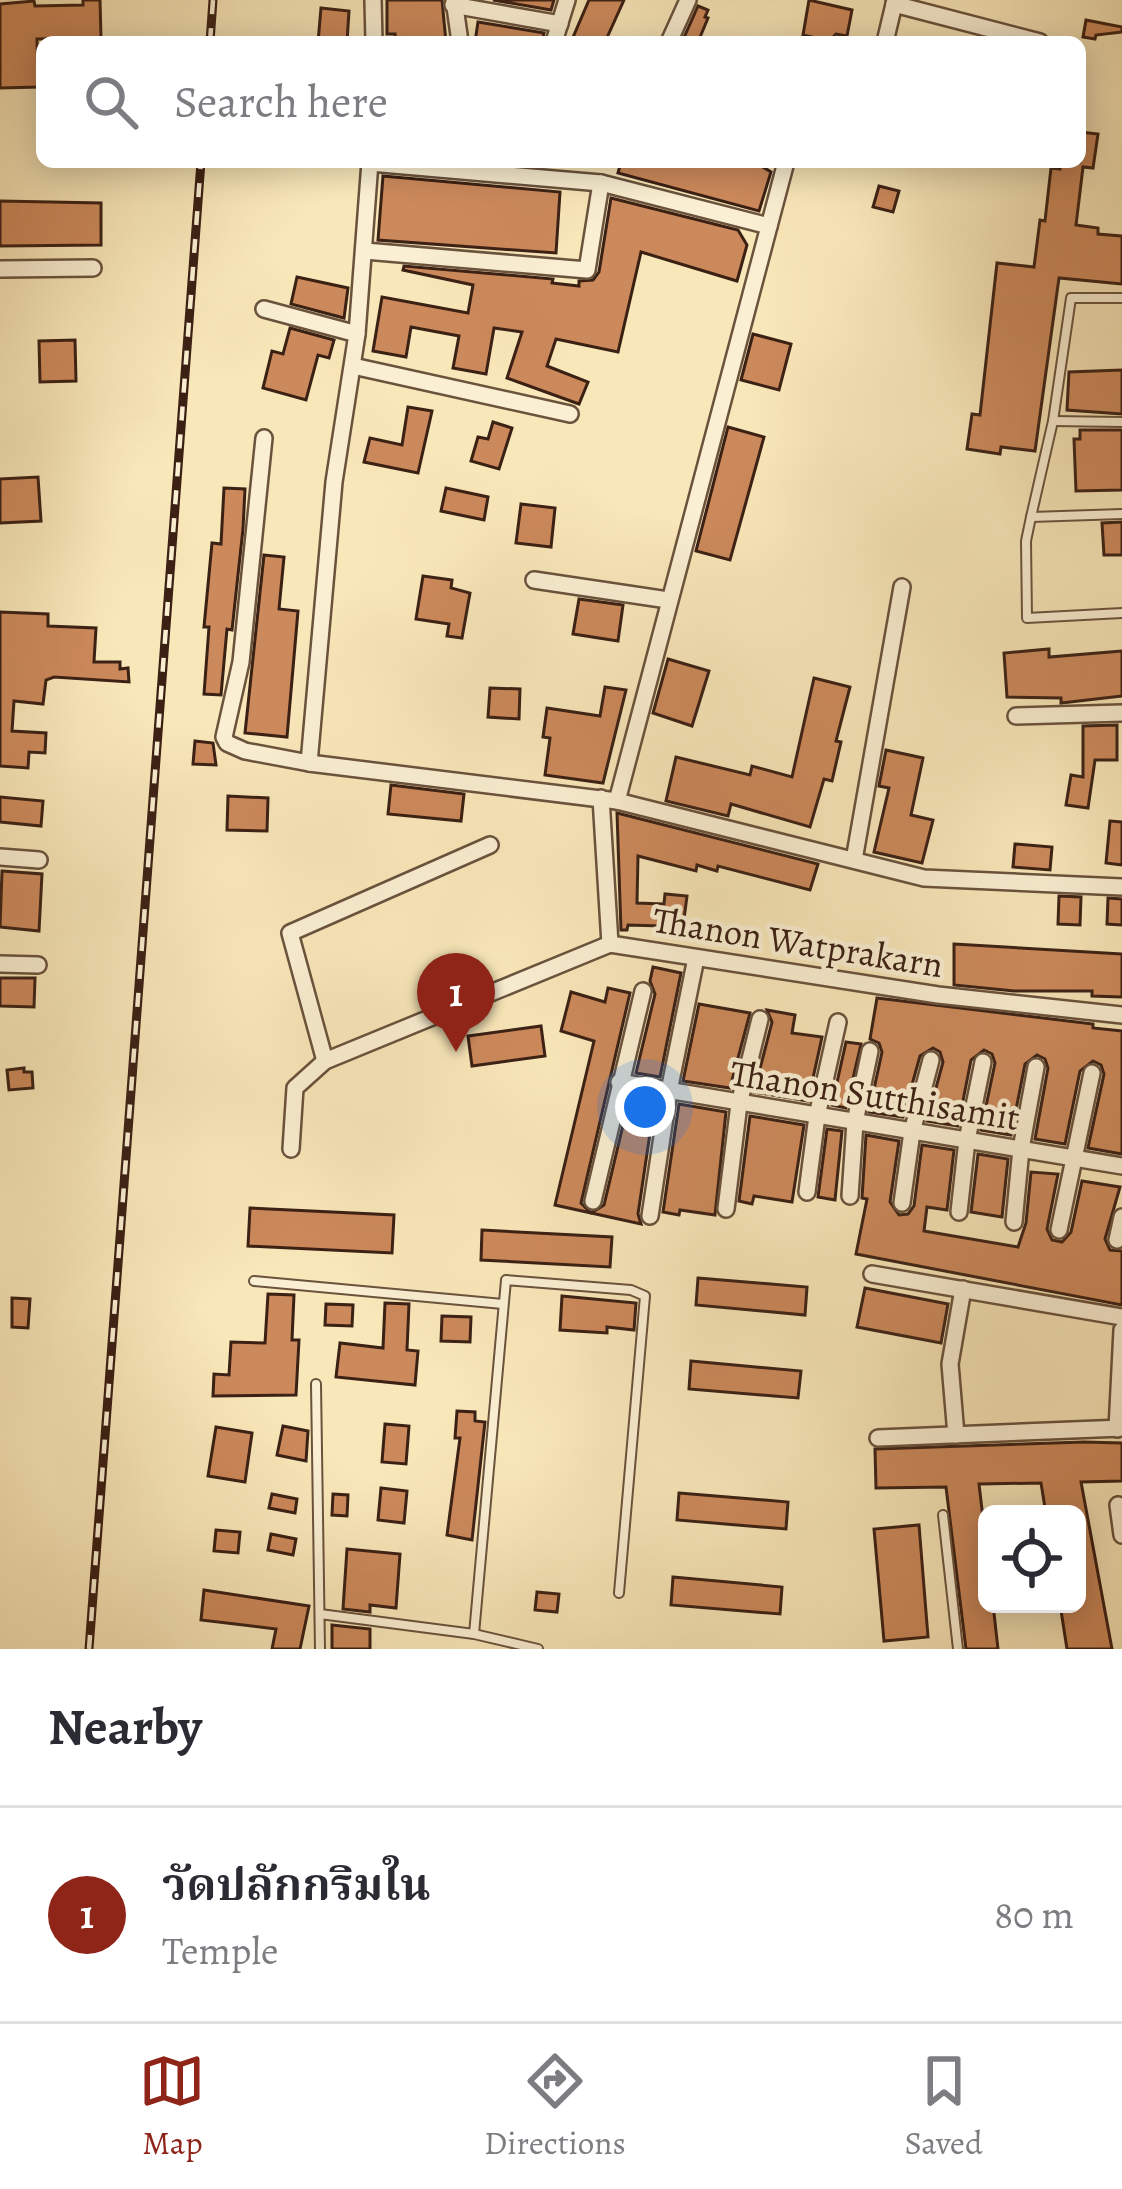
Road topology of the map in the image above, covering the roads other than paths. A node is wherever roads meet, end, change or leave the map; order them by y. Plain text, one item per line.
1 (373, 0) edge
2 (567, 0) edge
3 (688, 0) edge
4 (454, 2) edge
5 (895, 2) edge
6 (560, 24) junction
7 (374, 36) edge
8 (459, 36) edge
9 (556, 36) edge
10 (672, 36) edge
11 (886, 36) edge
12 (1018, 36) edge
13 (370, 168) edge
14 (489, 168) edge
15 (784, 168) edge
16 (537, 170) edge
17 (601, 183) junction
18 (770, 226) junction
19 (365, 250) junction
20 (93, 268) dead end
21 (0, 269) edge
22 (1122, 298) edge
23 (264, 309) dead end
24 (357, 334) junction
25 (353, 365) junction
26 (570, 414) dead end
27 (1053, 421) junction
28 (1122, 422) edge
29 (264, 438) dead end
30 (1122, 514) edge
31 (1031, 518) junction
32 (534, 580) dead end
33 (902, 587) dead end
34 (668, 600) junction
35 (1122, 614) edge
36 (1122, 712) edge
37 (1016, 716) dead end
38 (309, 763) junction
39 (609, 800) junction
40 (490, 845) dead end
41 (0, 857) edge
42 (39, 860) dead end
43 (854, 860) junction
44 (1122, 887) edge
45 (610, 944) junction
46 (696, 958) junction
47 (0, 964) edge
48 (38, 965) dead end
49 (643, 991) dead end
50 (1122, 1015) edge
51 (760, 1019) dead end
52 (838, 1022) dead end
53 (870, 1051) dead end
54 (931, 1060) dead end
55 (325, 1061) junction
56 (983, 1062) dead end
57 (1036, 1067) dead end
58 (1092, 1073) dead end
59 (620, 1082) junction
60 (669, 1091) junction
61 (739, 1104) junction
62 (817, 1115) junction
63 (855, 1122) junction
64 (912, 1132) junction
65 (967, 1140) junction
66 (291, 1149) dead end
67 (1021, 1149) junction
68 (1073, 1157) junction
69 (1122, 1166) edge
70 (807, 1192) dead end
71 (850, 1196) dead end
72 (593, 1201) dead end
73 (902, 1203) dead end
74 (727, 1209) dead end
75 (959, 1211) dead end
76 (650, 1216) dead end
77 (1122, 1217) edge
78 (1014, 1222) dead end
79 (1059, 1231) dead end
80 (1118, 1240) dead end
81 (872, 1274) dead end
82 (254, 1281) dead end
83 (963, 1289) junction
84 (502, 1304) junction
85 (1122, 1317) edge
86 (1122, 1330) edge
87 (316, 1384) dead end
88 (1120, 1429) edge
89 (956, 1435) junction
90 (878, 1438) dead end
91 (1118, 1505) dead end
92 (943, 1515) dead end
93 (1122, 1534) edge
94 (619, 1593) dead end
95 (320, 1614) junction
96 (474, 1634) junction
97 (320, 1649) edge
98 (538, 1649) edge
99 (958, 1649) edge

1 - 7 street
2 - 6 street
3 - 10 street
4 - 6 street
4 - 8 street
5 - 11 street
5 - 12 street
6 - 9 street
13 - 19 street
14 - 16 street
15 - 18 street, Thanon Watprakarn
16 - 17 street
17 - 18 street
17 - 19 street
18 - 34 street, Thanon Watprakarn
19 - 24 street
20 - 21 street
22 - 27 lane
23 - 24 street
24 - 25 street
25 - 26 street
25 - 38 street
27 - 28 lane
27 - 31 lane
29 - 38 street
30 - 31 lane
31 - 35 lane
32 - 34 street
33 - 43 street
34 - 39 street, Thanon Watprakarn
36 - 37 street
38 - 39 street
39 - 43 street
39 - 45 street, Thanon Watprakarn
40 - 55 street
41 - 42 street
43 - 44 street
45 - 46 street, Thanon Watprakarn
45 - 55 street
46 - 50 street, Thanon Watprakarn
46 - 60 street
47 - 48 street
49 - 59 street
51 - 61 street
52 - 62 street
53 - 63 street
54 - 64 street
55 - 66 street
56 - 65 street
57 - 67 street
58 - 68 street
59 - 60 street, Thanon Sutthisamit
59 - 72 street
60 - 61 street, Thanon Sutthisamit
60 - 76 street
61 - 62 street, Thanon Sutthisamit
61 - 74 street
62 - 63 street, Thanon Sutthisamit
62 - 70 street
63 - 64 street, Thanon Sutthisamit
63 - 71 street
64 - 65 street, Thanon Sutthisamit
64 - 73 street
65 - 67 street, Thanon Sutthisamit
65 - 75 street
67 - 68 street, Thanon Sutthisamit
67 - 78 street
68 - 69 street, Thanon Sutthisamit
68 - 79 street
77 - 80 street
81 - 83 street
82 - 84 lane
83 - 85 street
83 - 89 street
84 - 94 lane
84 - 96 lane
86 - 88 street
87 - 95 lane
88 - 89 street
89 - 90 street
91 - 93 street
92 - 99 lane
95 - 96 lane
95 - 97 lane
96 - 98 lane

